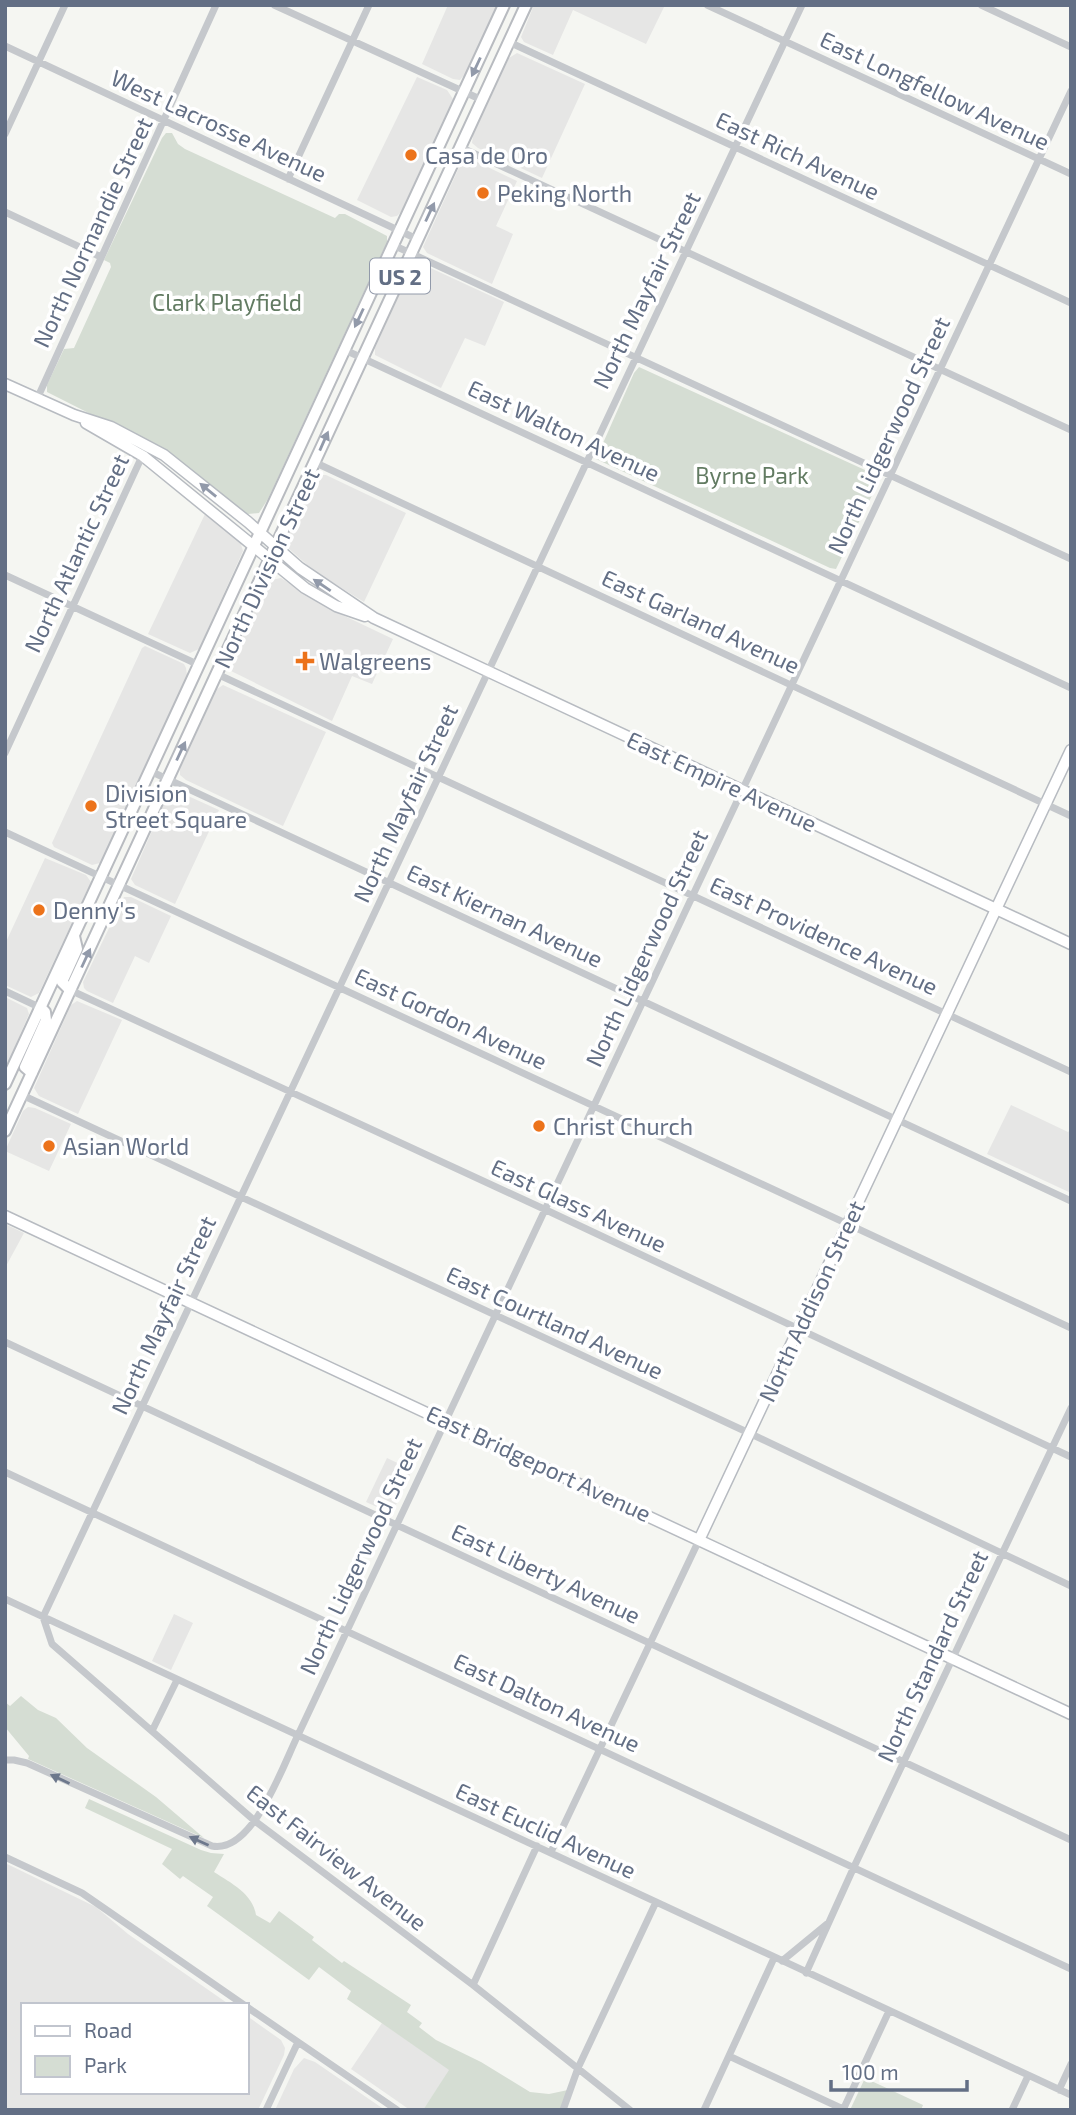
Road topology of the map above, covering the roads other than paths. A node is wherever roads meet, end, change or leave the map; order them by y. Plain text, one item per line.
1 (65, 5) edge
2 (216, 5) edge
3 (274, 5) edge
4 (369, 5) edge
5 (504, 5) edge
6 (526, 5) edge
7 (707, 5) edge
8 (802, 5) edge
9 (981, 5) edge
10 (353, 40) junction
11 (509, 42) junction
12 (786, 42) junction
13 (5, 46) edge
14 (1071, 47) edge
15 (39, 61) junction
16 (1071, 91) edge
17 (464, 92) junction
18 (482, 100) junction
19 (164, 121) junction
20 (5, 134) edge
21 (460, 147) junction
22 (735, 147) junction
23 (1038, 159) junction
24 (1071, 174) edge
25 (288, 179) junction
26 (5, 212) edge
27 (399, 231) junction
28 (417, 239) junction
29 (393, 245) junction
30 (685, 252) junction
31 (410, 253) junction
32 (101, 257) junction
33 (989, 265) junction
34 (1071, 303) edge
35 (345, 349) junction
36 (635, 356) junction
37 (362, 358) junction
38 (940, 369) junction
39 (5, 384) edge
40 (37, 399) junction
41 (74, 415) junction
42 (1071, 430) edge
43 (148, 445) junction
44 (143, 456) junction
45 (586, 461) junction
46 (314, 463) junction
47 (890, 475) junction
48 (260, 533) junction
49 (254, 547) junction
50 (275, 547) junction
51 (269, 559) junction
52 (1071, 559) edge
53 (537, 566) junction
54 (5, 575) edge
55 (840, 580) junction
56 (72, 606) junction
57 (374, 618) junction
58 (199, 665) junction
59 (487, 672) junction
60 (217, 674) junction
61 (792, 684) junction
62 (1071, 688) edge
63 (1071, 750) edge
64 (5, 753) edge
65 (150, 771) junction
66 (438, 777) junction
67 (168, 779) junction
68 (742, 790) junction
69 (1045, 804) junction
70 (1071, 816) edge
71 (5, 832) edge
72 (102, 877) junction
73 (388, 882) junction
74 (120, 885) junction
75 (692, 895) junction
76 (996, 907) junction
77 (74, 936) junction
78 (1071, 944) edge
79 (340, 987) junction
80 (70, 990) junction
81 (5, 991) edge
82 (643, 1000) junction
83 (41, 1008) junction
84 (946, 1013) junction
85 (1071, 1072) edge
86 (32, 1073) junction
87 (5, 1084) edge
88 (289, 1092) junction
89 (22, 1095) junction
90 (593, 1105) junction
91 (897, 1118) junction
92 (5, 1131) edge
93 (240, 1197) junction
94 (1071, 1201) edge
95 (544, 1209) junction
96 (5, 1216) edge
97 (848, 1223) junction
98 (191, 1302) junction
99 (495, 1315) junction
100 (799, 1328) junction
101 (1071, 1328) edge
102 (6, 1345) edge
103 (142, 1405) junction
104 (1071, 1408) edge
105 (445, 1420) junction
106 (748, 1433) junction
107 (1052, 1448) junction
108 (1071, 1457) edge
109 (5, 1472) edge
110 (92, 1512) junction
111 (396, 1524) junction
112 (700, 1538) junction
113 (1001, 1554) junction
114 (1071, 1586) edge
115 (5, 1599) edge
116 (43, 1617) junction
117 (347, 1630) junction
118 (649, 1643) junction
119 (953, 1659) junction
120 (177, 1680) junction
121 (1071, 1714) edge
122 (152, 1731) junction
123 (298, 1735) junction
124 (600, 1748) junction
125 (5, 1760) edge
126 (903, 1763) junction
127 (255, 1821) junction
128 (1071, 1840) edge
129 (537, 1846) junction
130 (551, 1852) junction
131 (5, 1857) edge
132 (853, 1869) junction
133 (656, 1902) junction
134 (830, 1922) junction
135 (778, 1959) junction
136 (1071, 1969) edge
137 (806, 1973) junction
138 (472, 1985) junction
139 (241, 2003) edge
140 (248, 2008) edge
141 (889, 2011) junction
142 (298, 2042) junction
143 (729, 2056) junction
144 (1071, 2064) edge
145 (578, 2068) junction
146 (1028, 2076) junction
147 (1059, 2090) junction
148 (1071, 2095) edge
149 (266, 2110) edge
150 (397, 2110) edge
151 (563, 2110) edge
152 (629, 2110) edge
153 (704, 2110) edge
154 (843, 2110) edge
155 (1012, 2110) edge

1 - 15 street
2 - 19 street, North Normandie Street
3 - 10 street
4 - 10 street
5 -> 17 main road, North Division Street / US 2
6 - 11 main road, North Division Street / US 2
7 - 12 street, East Longfellow Avenue
8 - 12 street, North Mayfair Street
9 - 14 street
10 - 17 street
10 - 25 street
11 - 18 main road, North Division Street / US 2
11 - 22 street, East Rich Avenue
12 - 22 street, North Mayfair Street
12 - 23 street, East Longfellow Avenue
13 - 15 street, West Lacrosse Avenue
15 - 19 street, West Lacrosse Avenue
15 - 20 street
16 - 23 street, North Lidgerwood Street
17 - 18 street
17 - 27 main road, North Division Street / US 2
18 - 21 main road, North Division Street / US 2
19 - 25 street, West Lacrosse Avenue
19 - 32 street, North Normandie Street
28 -> 21 main road, North Division Street / US 2
21 - 30 street
22 - 30 street, North Mayfair Street
22 - 33 street, East Rich Avenue
23 - 24 street, East Longfellow Avenue
23 - 33 street, North Lidgerwood Street
25 - 27 street, West Lacrosse Avenue
26 - 32 street
27 - 28 street, West Lacrosse Avenue
27 - 29 main road, North Division Street / US 2
28 - 31 main road, North Division Street / US 2
29 - 31 street
29 -> 35 main road, North Division Street / US 2
30 - 36 street, North Mayfair Street
30 - 38 street
31 - 36 street
31 - 37 main road, North Division Street / US 2
32 - 40 street, North Normandie Street
33 - 34 street, East Rich Avenue
33 - 38 street, North Lidgerwood Street
35 - 37 street, East Walton Avenue
35 - 48 main road, North Division Street / US 2
36 - 45 street, North Mayfair Street
36 - 47 street
37 - 45 street, East Walton Avenue
46 -> 37 main road, North Division Street / US 2
38 - 42 street
38 - 47 street, North Lidgerwood Street
39 - 40 street
40 - 41 street
41 - 43 street, East Empire Avenue
41 - 44 street, East Empire Avenue
43 - 44 street, North Atlantic Street
48 -> 43 street, East Empire Avenue
44 - 49 street, East Empire Avenue
44 - 56 street, North Atlantic Street
45 - 53 street, North Mayfair Street
45 - 55 street, East Walton Avenue
46 - 50 main road, North Division Street / US 2
46 - 53 street, East Garland Avenue
47 - 52 street
47 - 55 street, North Lidgerwood Street
48 - 49 main road, North Division Street / US 2
48 - 50 street, East Empire Avenue
49 - 51 street, East Empire Avenue
49 - 58 main road, North Division Street / US 2
50 - 51 main road, North Division Street / US 2
57 -> 50 street, East Empire Avenue
51 - 57 street, East Empire Avenue
51 - 60 main road, North Division Street / US 2
53 - 59 street, North Mayfair Street
53 - 61 street, East Garland Avenue
54 - 56 street
55 - 61 street, North Lidgerwood Street
55 - 62 street, East Walton Avenue
56 - 58 street
56 - 64 street, North Atlantic Street
57 - 59 street, East Empire Avenue
58 - 65 main road, North Division Street / US 2
59 - 66 street, North Mayfair Street
59 - 68 street, East Empire Avenue
60 - 66 street, East Providence Avenue
67 -> 60 main road, North Division Street / US 2
61 - 68 street, North Lidgerwood Street
61 - 69 street, East Garland Avenue
63 - 69 street, North Addison Street
65 - 67 street, East Kiernan Avenue
65 - 72 main road, North Division Street / US 2
66 - 73 street, North Mayfair Street
66 - 75 street, East Providence Avenue
67 - 73 street, East Kiernan Avenue
67 - 74 main road, North Division Street / US 2
68 - 75 street, North Lidgerwood Street
68 - 76 street, East Empire Avenue
69 - 70 street, East Garland Avenue
69 - 76 street, North Addison Street
71 - 72 street, East Gordon Avenue
72 - 74 street, East Gordon Avenue
72 - 77 main road, North Division Street / US 2
73 - 79 street, North Mayfair Street
73 - 82 street, East Kiernan Avenue
74 - 79 street, East Gordon Avenue
80 -> 74 main road, North Division Street / US 2
75 - 82 street, North Lidgerwood Street
75 - 84 street, East Providence Avenue
76 - 78 street, East Empire Avenue
76 - 84 street, North Addison Street
77 - 80 main road
77 - 83 main road, North Division Street / US 2
79 - 88 street, North Mayfair Street
79 - 90 street, East Gordon Avenue
80 - 86 main road, North Division Street / US 2
80 - 88 street, East Glass Avenue
81 - 83 street
82 - 90 street, North Lidgerwood Street
82 - 91 street, East Kiernan Avenue
83 - 86 main road
83 - 87 main road, North Division Street / US 2
84 - 85 street, East Providence Avenue
84 - 91 street, North Addison Street
86 - 89 main road, North Division Street / US 2
88 - 93 street, North Mayfair Street
88 - 95 street, East Glass Avenue
89 - 92 main road, North Division Street / US 2
89 - 93 street, East Courtland Avenue
90 - 95 street, North Lidgerwood Street
90 - 97 street, East Gordon Avenue
91 - 94 street, East Kiernan Avenue
91 - 97 street, North Addison Street
93 - 98 street, North Mayfair Street
93 - 99 street, East Courtland Avenue
95 - 99 street, North Lidgerwood Street
95 - 100 street, East Glass Avenue
96 - 98 street, East Bridgeport Avenue
97 - 100 street, North Addison Street
97 - 101 street, East Gordon Avenue
98 - 103 street, North Mayfair Street
98 - 105 street, East Bridgeport Avenue
99 - 105 street, North Lidgerwood Street
99 - 106 street, East Courtland Avenue
100 - 106 street, North Addison Street
100 - 107 street, East Glass Avenue
102 - 103 street, East Liberty Avenue
103 - 110 street, North Mayfair Street
103 - 111 street, East Liberty Avenue
104 - 107 street, North Standard Street
105 - 111 street, North Lidgerwood Street
105 - 112 street, East Bridgeport Avenue
106 - 112 street, North Addison Street
106 - 113 street, East Courtland Avenue
107 - 108 street, East Glass Avenue
107 - 113 street, North Standard Street
109 - 110 street, East Dalton Avenue
110 - 116 street, North Mayfair Street
110 - 117 street, East Dalton Avenue
111 - 117 street, North Lidgerwood Street
111 - 118 street, East Liberty Avenue
112 - 118 street, North Addison Street
112 - 119 street, East Bridgeport Avenue
113 - 114 street, East Courtland Avenue
113 - 119 street, North Standard Street
115 - 116 street, East Euclid Avenue
116 - 120 street, East Euclid Avenue
116 - 122 street, East Fairview Avenue
117 - 123 street, North Lidgerwood Street
117 - 124 street, East Dalton Avenue
118 - 124 street, North Addison Street
118 - 126 street, East Liberty Avenue
119 - 121 street, East Bridgeport Avenue
119 - 126 street, North Standard Street
120 - 122 street
120 - 123 street, East Euclid Avenue
122 - 127 street, East Fairview Avenue
123 - 127 street, North Lidgerwood Street
123 - 129 street, East Euclid Avenue
124 - 130 street, North Addison Street
124 - 132 street, East Dalton Avenue
127 -> 125 street
126 - 128 street, East Liberty Avenue
126 - 132 street, North Standard Street
127 - 138 street, East Fairview Avenue
129 - 130 street, East Euclid Avenue
129 - 138 street
130 - 133 street, East Euclid Avenue
131 - 139 street
132 - 134 street, North Standard Street
132 - 136 street, East Dalton Avenue
133 - 135 street, East Euclid Avenue
133 - 145 street
134 - 135 street, North Standard Street
134 - 137 street, North Standard Street
135 - 137 street, East Euclid Avenue
135 - 143 street, North Standard Street
137 - 141 street, East Euclid Avenue
138 - 145 street, East Fairview Avenue
140 - 142 street
141 - 146 street, East Euclid Avenue
141 - 154 street
142 - 149 street
142 - 150 street
143 - 153 street, North Standard Street
143 - 154 street
144 - 147 street
145 - 151 street
145 - 152 street, East Fairview Avenue
146 - 147 street, East Euclid Avenue
146 - 155 street
147 - 148 street, East Euclid Avenue

